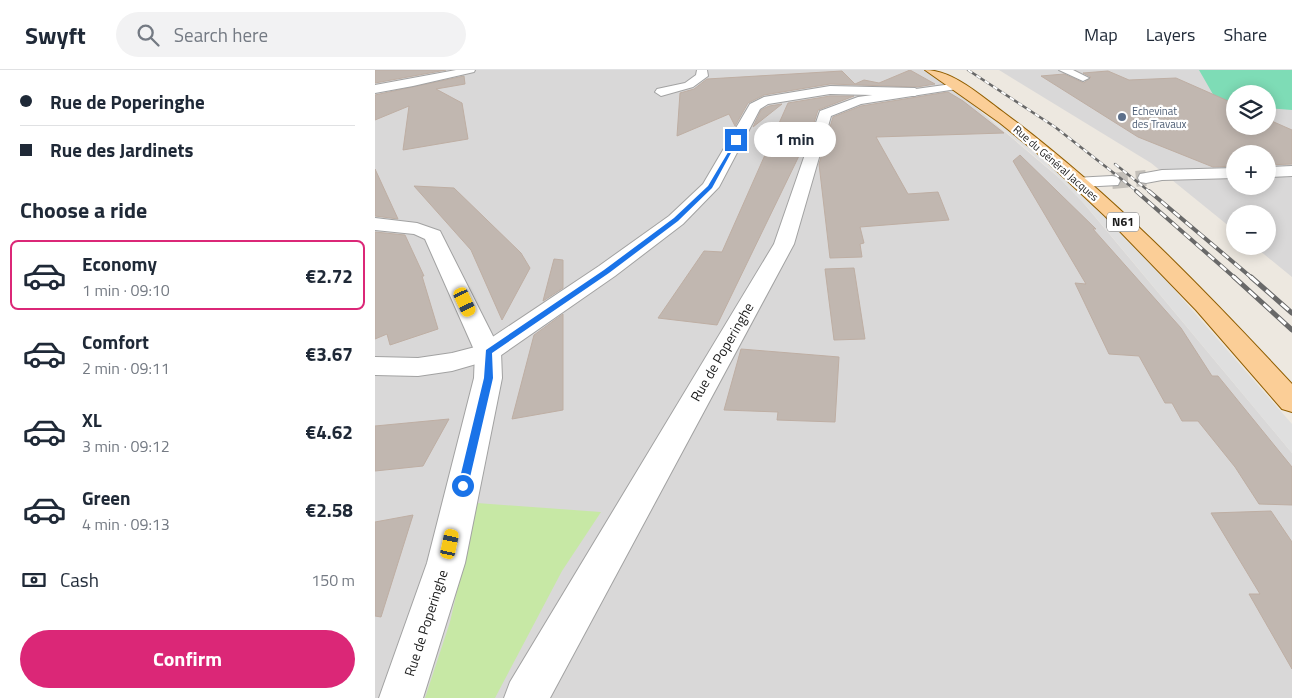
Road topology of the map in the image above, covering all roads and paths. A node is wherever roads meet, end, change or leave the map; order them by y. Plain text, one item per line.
1 (470, 70) edge
2 (702, 70) edge
3 (930, 70) edge
4 (1064, 70) edge
5 (1083, 78) dead end
6 (959, 86) junction
7 (375, 89) edge
8 (661, 92) dead end
9 (915, 92) junction
10 (1276, 172) edge
11 (1292, 172) edge
12 (1226, 173) edge
13 (1146, 178) tunnel mouth
14 (1112, 181) tunnel mouth
15 (1081, 182) junction
16 (375, 224) edge
17 (488, 352) junction
18 (375, 366) edge
19 (1292, 402) edge
20 (401, 698) edge
21 (526, 698) edge

1 - 7 street
2 - 8 street
3 - 6 main road, Rue du Général Jacques / N61
4 - 5 street
6 - 9 street, Rue de Poperinghe
6 - 15 main road, Rue du Général Jacques / N61
9 - 17 street
9 - 21 street, Rue de Poperinghe
10 - 11 street
12 - 13 street
14 - 15 street
15 - 19 main road, Rue du Général Jacques / N61
16 - 17 street, Rue de Poperinghe
17 - 18 street
17 - 20 street, Rue de Poperinghe

